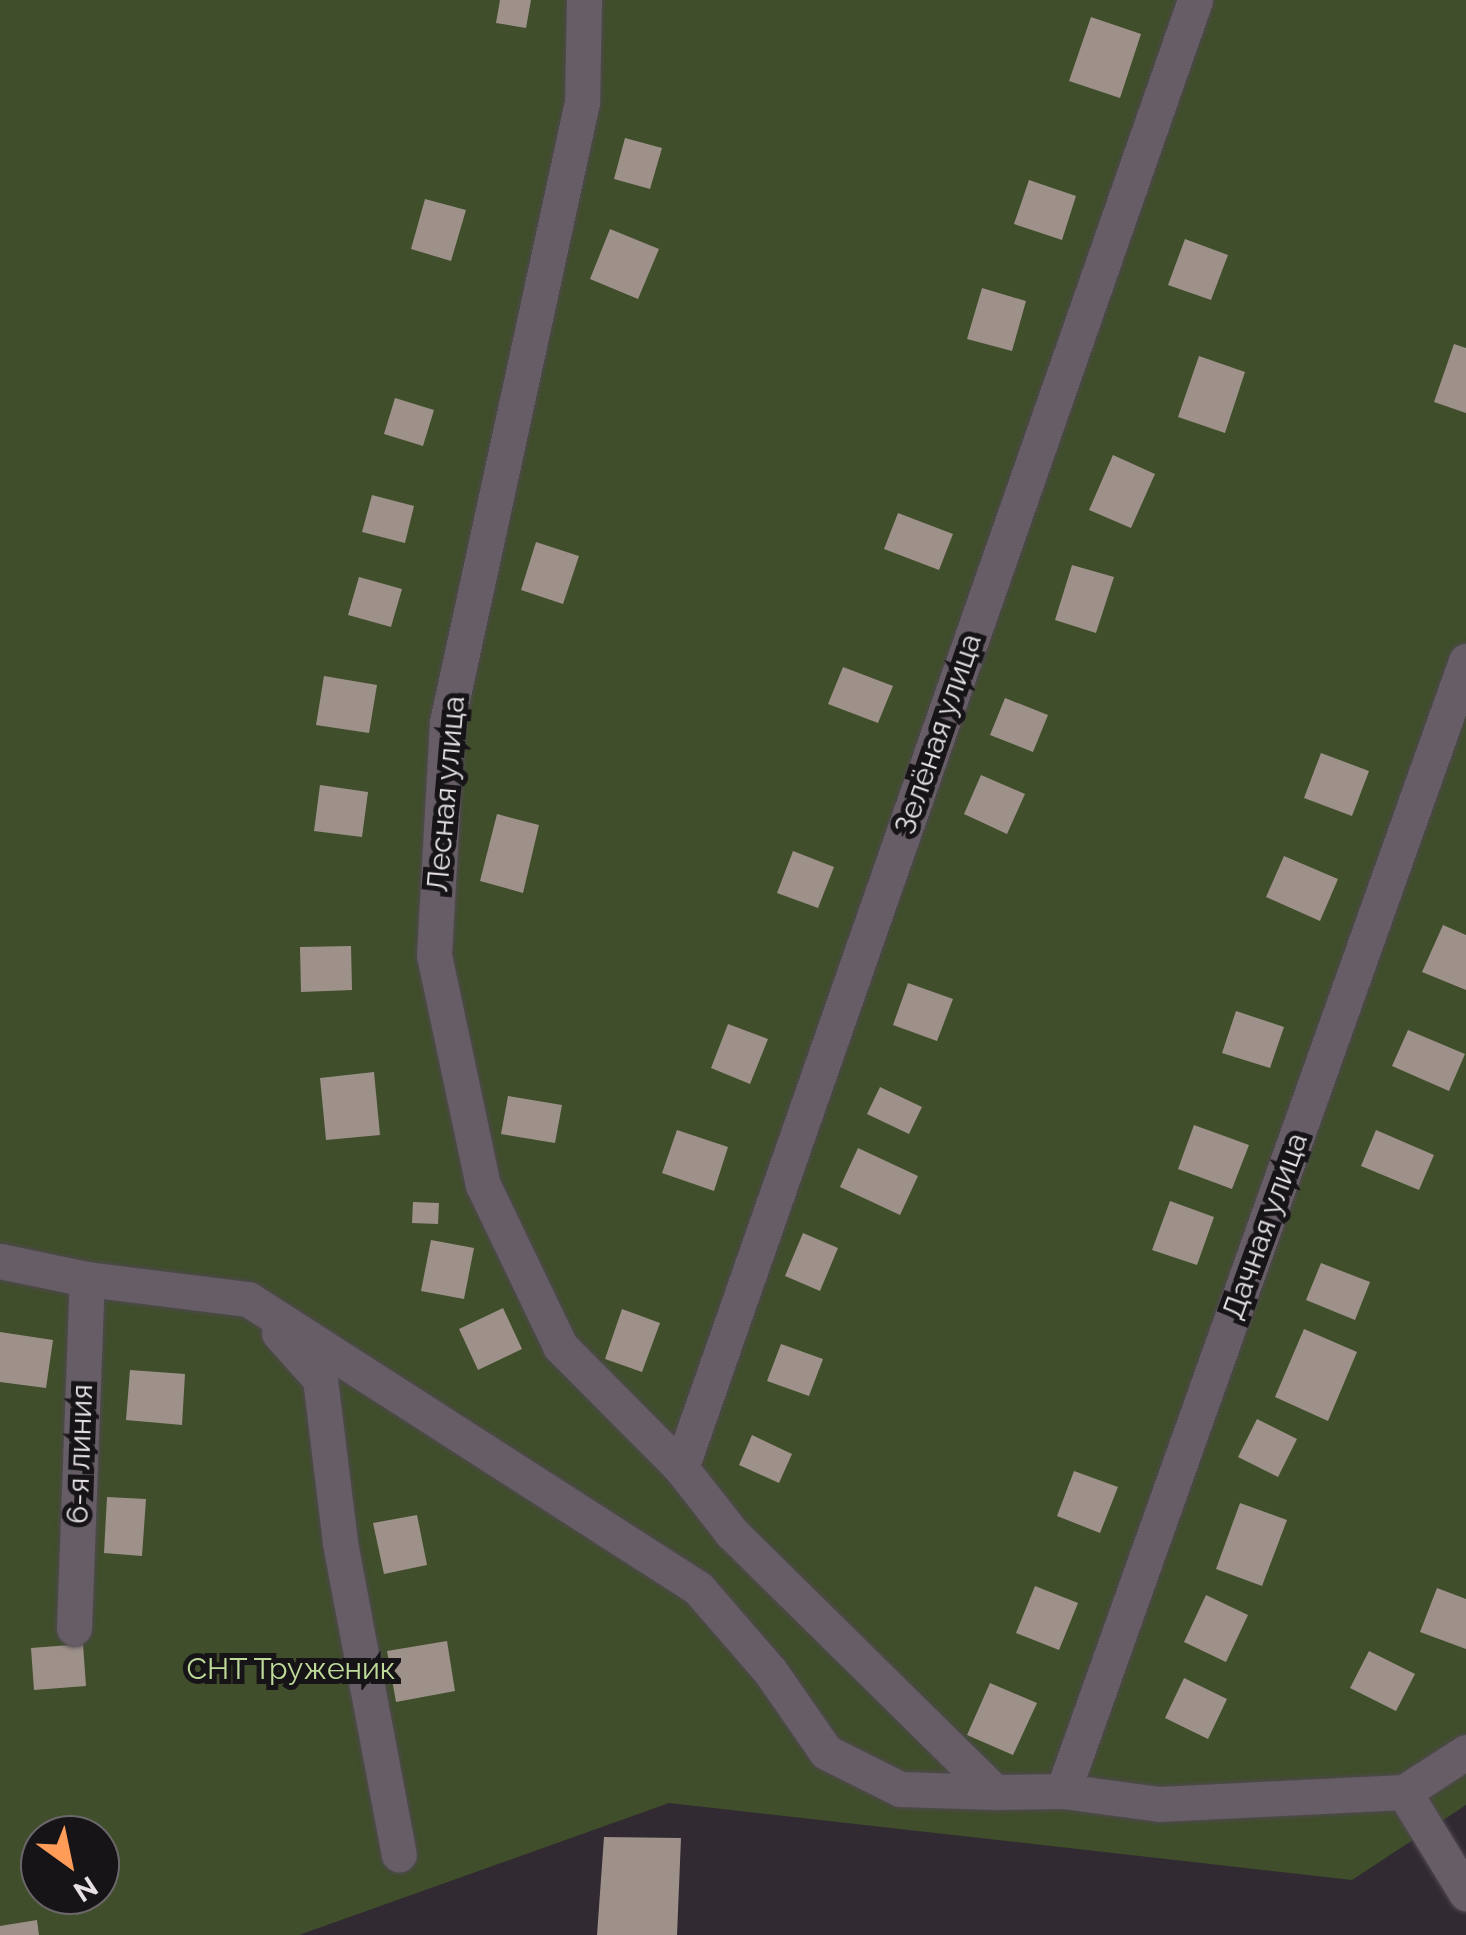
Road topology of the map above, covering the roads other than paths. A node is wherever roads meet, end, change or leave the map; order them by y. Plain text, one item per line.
1 (584, 0) edge
2 (1195, 0) edge
3 (1466, 660) edge
4 (0, 1261) edge
5 (87, 1280) junction
6 (248, 1299) junction
7 (682, 1468) junction
8 (74, 1628) dead end
9 (1466, 1752) edge
10 (1063, 1790) junction
11 (995, 1792) junction
12 (1404, 1792) junction
13 (399, 1854) dead end
14 (1466, 1893) edge

1 - 7 street, Лесная улица
2 - 7 street, Зелёная улица
3 - 10 street, Дачная улица
4 - 5 street
5 - 6 street
5 - 8 street, 6-я линия
6 - 11 street
6 - 13 street
7 - 11 street, Лесная улица
9 - 12 street
10 - 11 street
10 - 12 street
12 - 14 street

